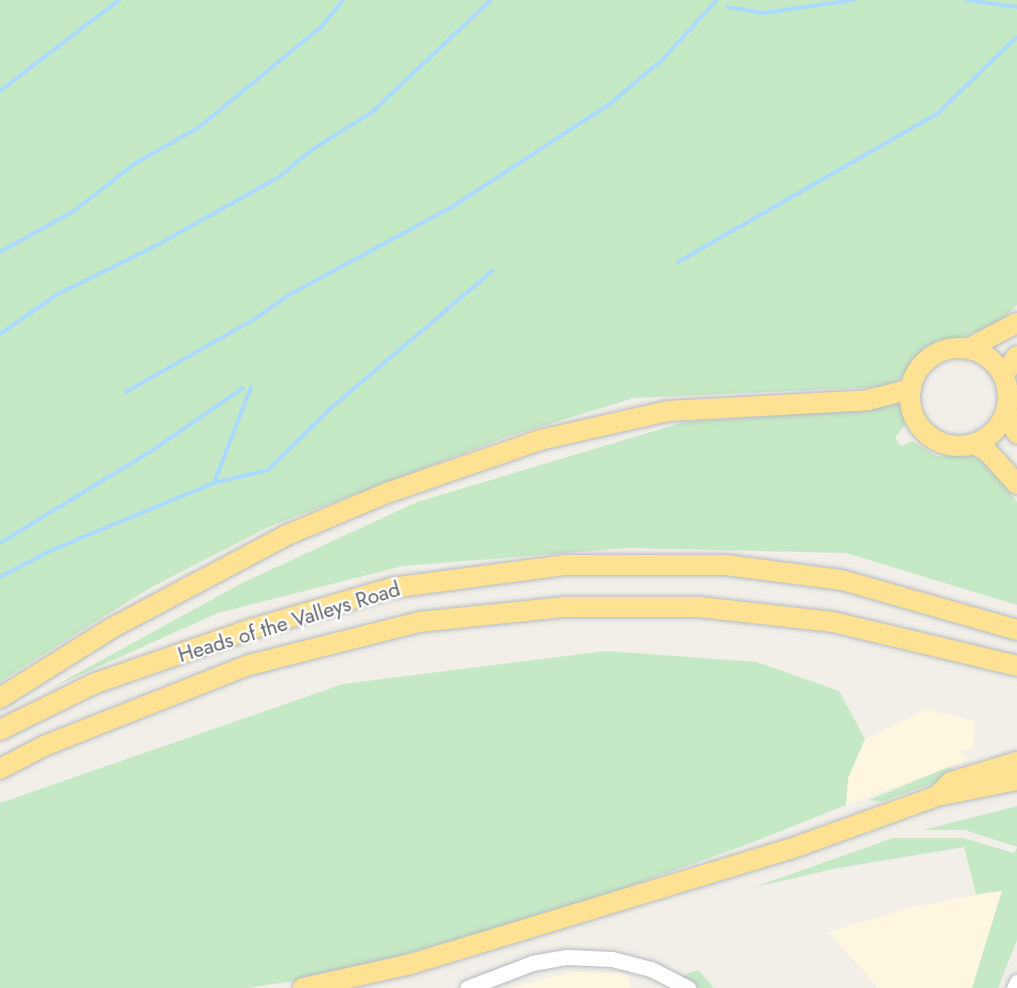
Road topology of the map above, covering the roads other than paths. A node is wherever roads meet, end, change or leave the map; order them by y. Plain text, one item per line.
1 (1017, 324) edge
2 (967, 349) junction
3 (1017, 356) edge
4 (1003, 376) junction
5 (911, 389) junction
6 (1006, 411) junction
7 (1017, 434) edge
8 (974, 444) junction
9 (1017, 484) edge
10 (1017, 630) edge
11 (1017, 666) edge
12 (0, 698) edge
13 (0, 730) edge
14 (1017, 762) edge
15 (0, 769) edge
16 (1017, 780) edge
17 (937, 796) junction
18 (1017, 982) edge
19 (303, 988) edge
20 (466, 988) edge
21 (688, 988) edge
22 (1014, 988) edge

1 - 2 highway
2 - 4 highway
2 - 5 highway
3 - 4 highway
4 - 6 highway
5 - 8 highway
5 - 12 highway
6 - 7 highway
6 - 8 highway
8 - 9 highway
10 - 13 highway, Heads of the Valleys Road
11 - 15 highway, Heads of the Valleys Road
14 - 17 highway
16 - 17 highway
17 - 19 highway
18 - 22 street
20 - 21 street

